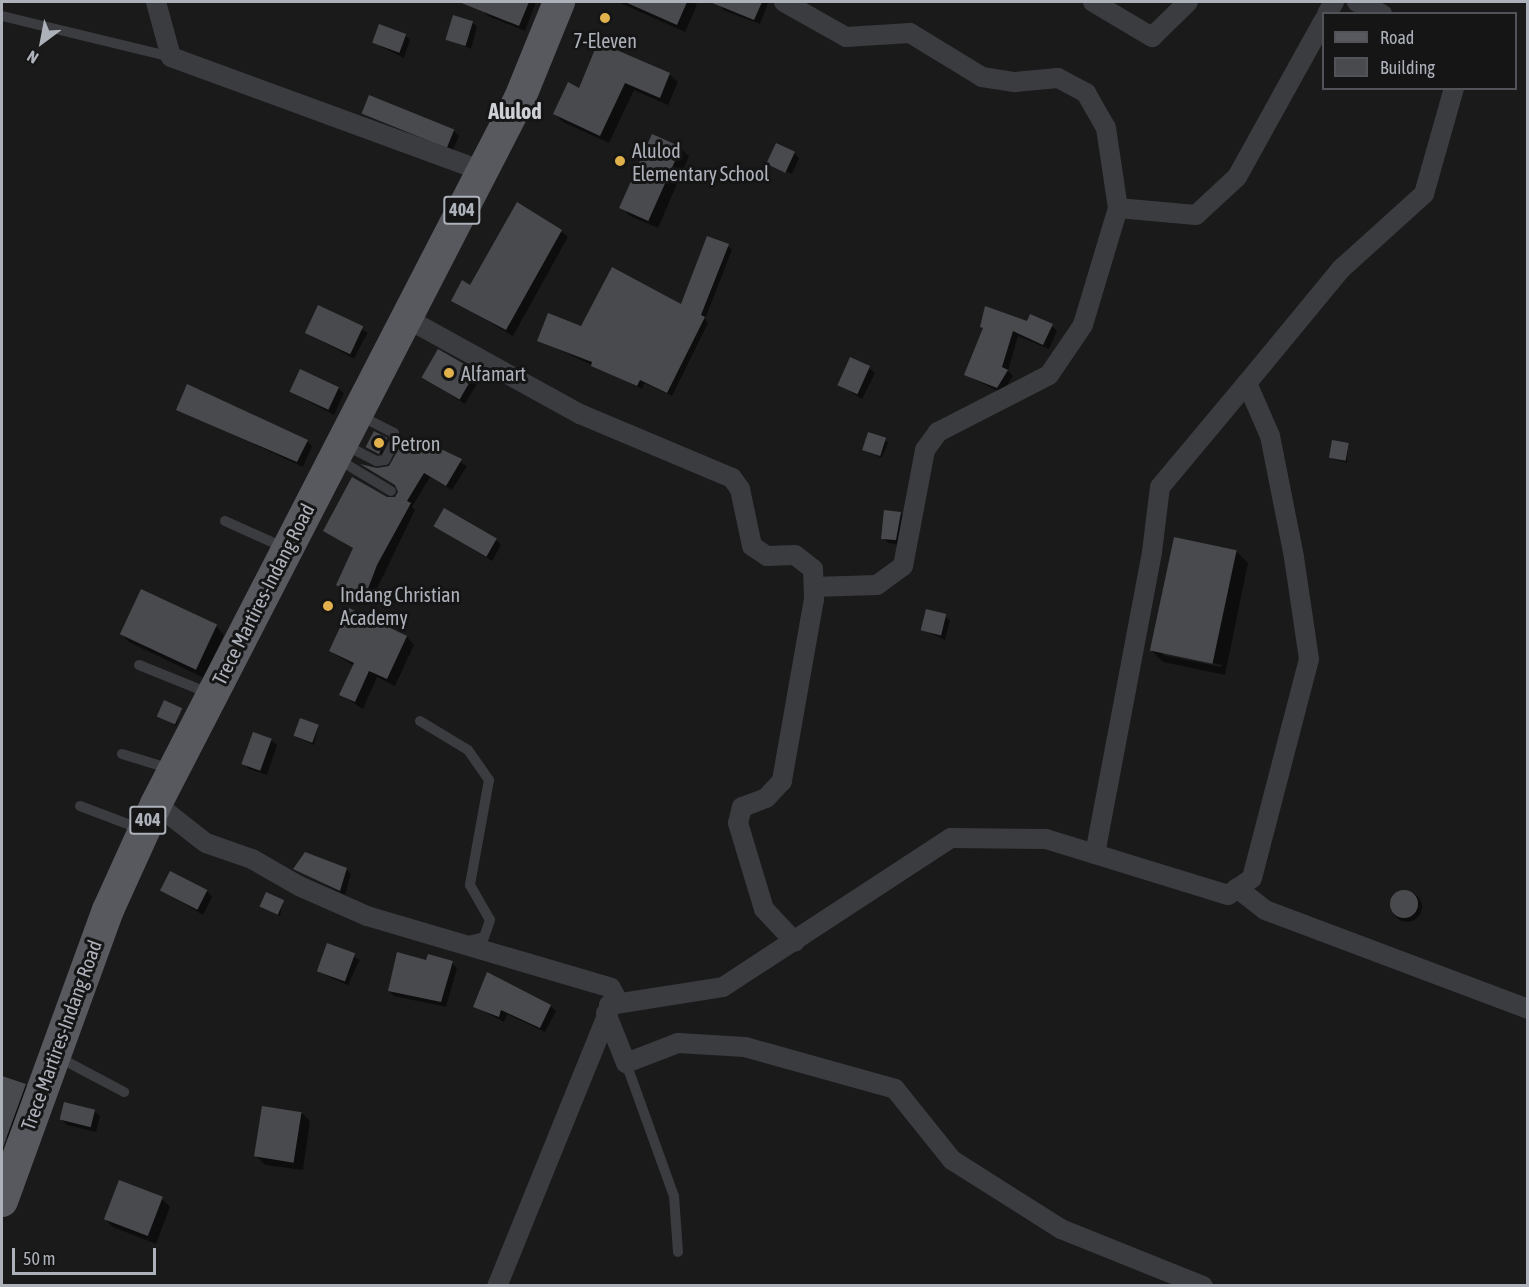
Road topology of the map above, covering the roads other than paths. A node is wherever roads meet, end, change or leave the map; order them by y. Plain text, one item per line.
1 (156, 2) edge
2 (559, 2) edge
3 (784, 2) edge
4 (1093, 2) edge
5 (1188, 2) edge
6 (1357, 2) edge
7 (1378, 12) edge
8 (2, 16) edge
9 (1322, 22) edge
10 (171, 57) junction
11 (1453, 90) edge
12 (483, 171) junction
13 (1118, 208) junction
14 (406, 318) junction
15 (1247, 383) junction
16 (356, 414) junction
17 (337, 449) junction
18 (391, 491) dead end
19 (225, 521) dead end
20 (285, 548) junction
21 (814, 587) junction
22 (139, 665) dead end
23 (211, 694) junction
24 (420, 721) dead end
25 (122, 754) dead end
26 (174, 770) junction
27 (80, 806) dead end
28 (150, 817) junction
29 (1095, 854) junction
30 (1237, 888) junction
31 (795, 942) junction
32 (458, 943) junction
33 (607, 1009) junction
34 (1527, 1009) edge
35 (53, 1054) junction
36 (626, 1063) junction
37 (124, 1092) dead end
38 (2, 1201) edge
39 (678, 1252) dead end
40 (497, 1286) edge
41 (1203, 1286) edge

1 - 10 street
2 - 12 main road, Trece Martires-Indang Road / 404
3 - 13 street
4 - 5 street
6 - 7 street
8 - 10 lane
9 - 13 street
10 - 12 street
11 - 15 street
12 - 14 main road, Trece Martires-Indang Road / 404
13 - 21 street
14 - 16 main road, Trece Martires-Indang Road / 404
14 - 21 street
15 - 29 street
15 - 30 street
16 - 17 main road, Trece Martires-Indang Road / 404
16 - 17 lane
17 - 18 lane
17 - 20 main road, Trece Martires-Indang Road / 404
19 - 20 lane
20 - 23 main road, Trece Martires-Indang Road / 404
21 - 31 street
22 - 23 lane
23 - 26 main road, Trece Martires-Indang Road / 404
24 - 32 lane
25 - 26 lane
26 - 28 main road, Trece Martires-Indang Road / 404
27 - 28 lane
28 - 32 street
28 - 35 main road, Trece Martires-Indang Road / 404
29 - 30 street
29 - 31 street
30 - 34 street
31 - 33 street
32 - 33 street
33 - 36 street
33 - 40 street
35 - 37 lane
35 - 38 main road, Trece Martires-Indang Road / 404
36 - 39 lane
36 - 41 street

